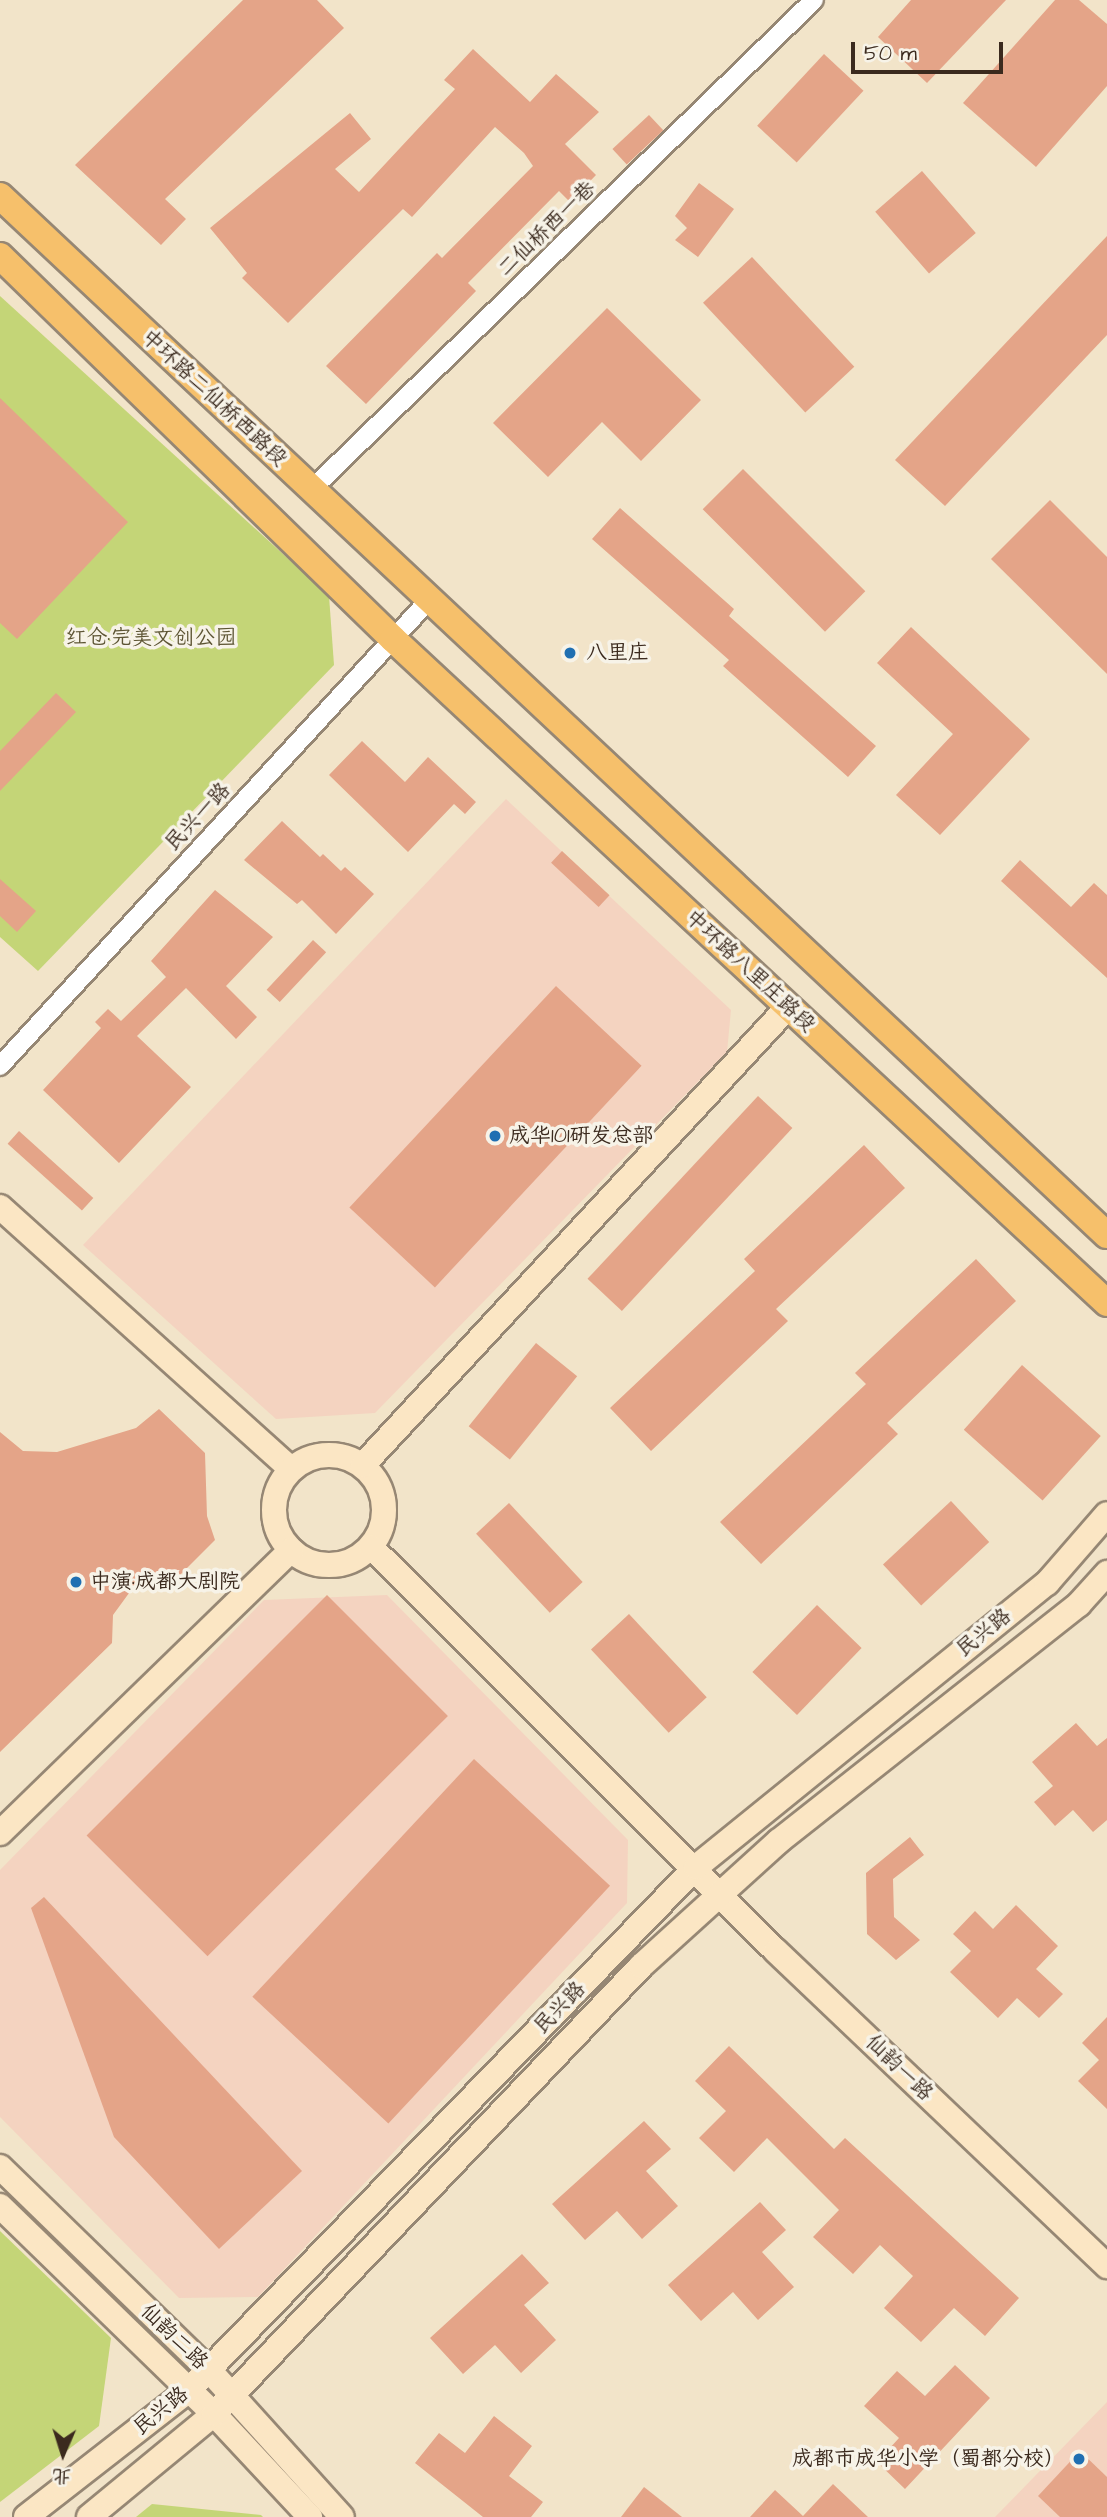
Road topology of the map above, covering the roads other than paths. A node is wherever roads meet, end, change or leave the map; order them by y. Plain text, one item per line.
1 (814, 0) edge
2 (0, 196) edge
3 (0, 256) edge
4 (311, 490) junction
5 (429, 600) junction
6 (393, 639) junction
7 (788, 1007) junction
8 (0, 1066) edge
9 (0, 1207) edge
10 (1107, 1235) edge
11 (1107, 1303) edge
12 (363, 1465) junction
13 (291, 1469) junction
14 (1107, 1514) edge
15 (371, 1548) junction
16 (291, 1550) junction
17 (1107, 1573) edge
18 (0, 1833) edge
19 (696, 1867) junction
20 (721, 1894) junction
21 (0, 2167) edge
22 (0, 2206) edge
23 (1107, 2266) edge
24 (209, 2370) junction
25 (189, 2390) junction
26 (232, 2395) junction
27 (214, 2414) junction
28 (341, 2516) edge
29 (26, 2517) edge
30 (89, 2517) edge
31 (310, 2517) edge

1 - 4 street, 二仙桥西一巷
2 - 4 main road, 中环路二仙桥西路段
3 - 6 main road
4 - 5 main road, 中环路二仙桥西路段
5 - 6 street, 民兴一路
5 - 10 main road
6 - 7 main road, 中环路八里庄路段
6 - 8 street, 民兴一路
7 - 11 main road, 中环路八里庄路段
7 - 12 street
9 - 13 street
12 - 13 street
12 - 15 street
13 - 16 street
14 - 19 street, 民兴路
15 - 16 street
15 - 19 street, 仙韵一路
16 - 18 street
17 - 20 street, 民兴路
19 - 20 street, 仙韵一路
19 - 24 street, 民兴路
20 - 23 street, 仙韵一路
20 - 26 street, 民兴路
21 - 24 street, 仙韵二路
22 - 25 street, 仙韵二路
24 - 25 street, 民兴路
24 - 26 street, 仙韵二路
25 - 27 street, 仙韵二路
25 - 29 street, 民兴路
26 - 27 street, 民兴路
26 - 28 street, 仙韵二路
27 - 30 street, 民兴路
27 - 31 street, 仙韵二路

